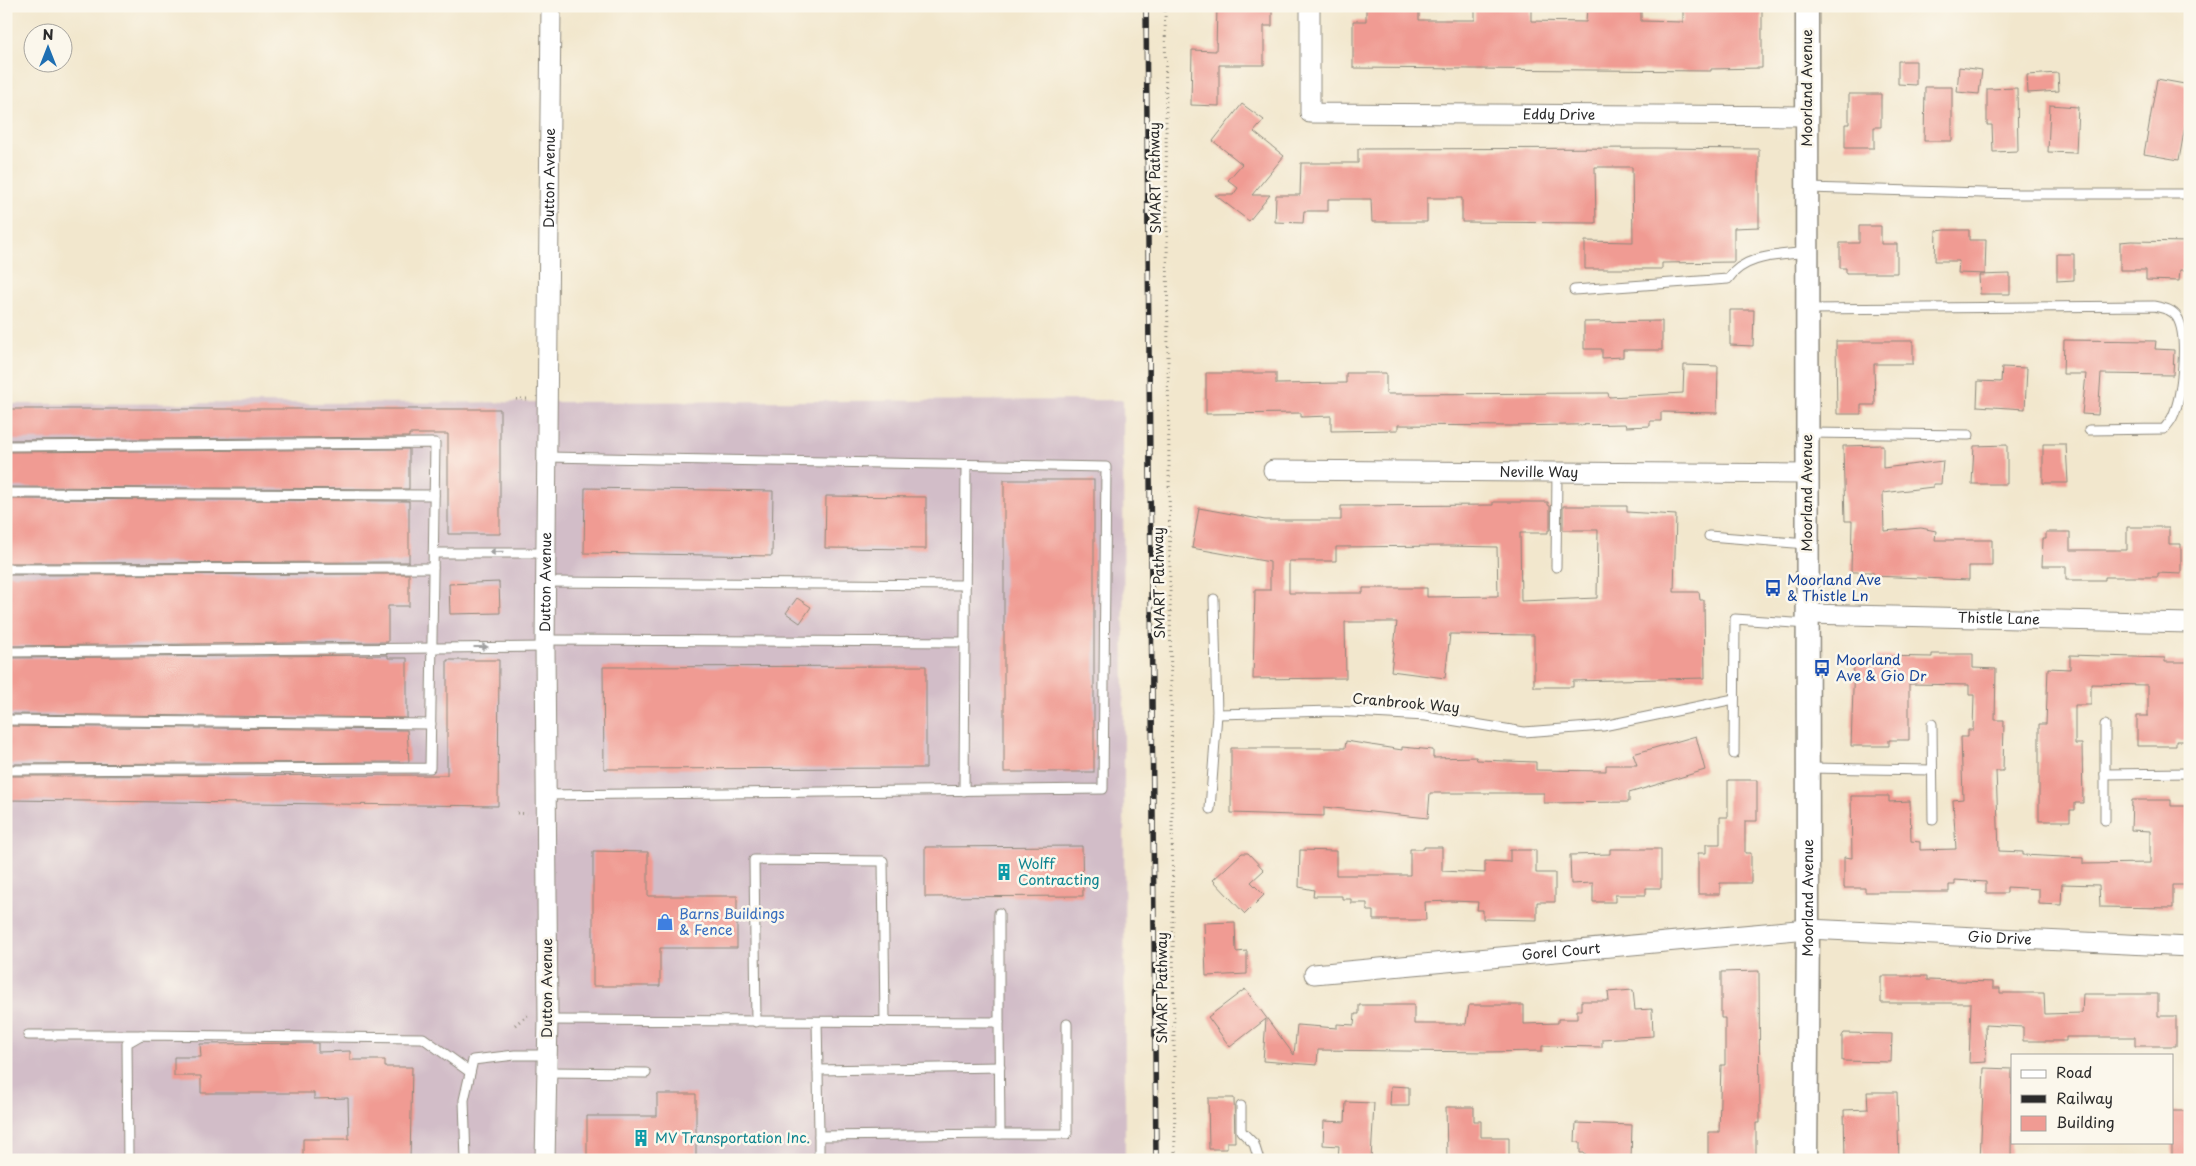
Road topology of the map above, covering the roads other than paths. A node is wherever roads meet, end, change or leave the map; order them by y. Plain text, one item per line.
1 (551, 6) edge
2 (1310, 6) edge
3 (1807, 6) edge
4 (1808, 116) junction
5 (1808, 188) junction
6 (2190, 194) edge
7 (1807, 252) junction
8 (1574, 290) dead end
9 (1807, 308) junction
10 (2089, 430) dead end
11 (1806, 433) junction
12 (1969, 435) dead end
13 (6, 446) edge
14 (546, 457) junction
15 (966, 465) junction
16 (1273, 470) dead end
17 (1557, 472) junction
18 (1806, 474) junction
19 (6, 493) edge
20 (434, 494) junction
21 (1710, 536) dead end
22 (1807, 544) junction
23 (433, 553) junction
24 (545, 553) junction
25 (1556, 567) dead end
26 (433, 568) junction
27 (6, 569) edge
28 (546, 582) junction
29 (966, 586) junction
30 (1214, 599) dead end
31 (1808, 619) junction
32 (2190, 623) edge
33 (965, 642) junction
34 (545, 644) junction
35 (432, 647) junction
36 (6, 652) edge
37 (1734, 699) junction
38 (1217, 714) junction
39 (6, 720) edge
40 (431, 724) junction
41 (1932, 724) dead end
42 (2105, 725) dead end
43 (1734, 754) dead end
44 (1808, 768) junction
45 (6, 770) edge
46 (1932, 770) junction
47 (2190, 773) edge
48 (2105, 774) junction
49 (964, 791) junction
50 (545, 795) junction
51 (1210, 809) dead end
52 (1933, 820) dead end
53 (2105, 820) dead end
54 (999, 913) dead end
55 (1808, 930) junction
56 (2190, 946) edge
57 (1314, 974) dead end
58 (548, 1020) junction
59 (756, 1022) junction
60 (817, 1022) junction
61 (885, 1022) junction
62 (999, 1022) junction
63 (1067, 1024) dead end
64 (28, 1035) dead end
65 (140, 1035) junction
66 (547, 1064) junction
67 (1000, 1067) junction
68 (818, 1070) junction
69 (470, 1072) junction
70 (646, 1073) dead end
71 (1242, 1106) dead end
72 (1000, 1134) junction
73 (819, 1136) junction
74 (128, 1160) edge
75 (466, 1160) edge
76 (545, 1160) edge
77 (819, 1160) edge
78 (1259, 1160) edge
79 (1806, 1160) edge

1 - 14 street, Dutton Avenue
2 - 4 street, Eddy Drive
3 - 4 street, Moorland Avenue
4 - 5 street, Moorland Avenue
5 - 6 lane
5 - 7 street, Moorland Avenue
7 - 8 lane
7 - 9 street, Moorland Avenue
9 - 10 lane
9 - 11 street, Moorland Avenue
11 - 12 lane
11 - 18 street, Moorland Avenue
13 - 20 lane
14 - 15 lane
14 - 24 street, Dutton Avenue
15 - 29 lane
15 - 49 lane
16 - 17 street, Neville Way
17 - 18 street, Neville Way
17 - 25 lane
18 - 22 street, Moorland Avenue
19 - 20 lane
20 - 23 lane
21 - 22 lane
22 - 31 street, Moorland Avenue
24 -> 23 lane
23 - 26 lane
24 - 28 street, Dutton Avenue
26 - 27 lane
26 - 35 lane
28 - 29 lane
28 - 34 street, Dutton Avenue
29 - 33 lane
30 - 38 lane
31 - 32 street, Thistle Lane
31 - 37 lane
31 - 44 street, Moorland Avenue
33 - 34 lane
33 - 49 lane
35 -> 34 lane
34 - 50 street, Dutton Avenue
35 - 36 lane
35 - 40 lane
37 - 38 lane, Cranbrook Way
37 - 43 lane
38 - 51 lane
39 - 40 lane
40 - 45 lane
41 - 46 lane
42 - 48 lane
44 - 46 lane
44 - 55 street, Moorland Avenue
46 - 52 lane
47 - 48 lane
48 - 53 lane
49 - 50 lane
50 - 58 street, Dutton Avenue
54 - 62 lane
55 - 56 street, Gio Drive
55 - 57 street, Gorel Court
55 - 79 street, Moorland Avenue
58 - 59 lane
58 - 66 street, Dutton Avenue
59 - 60 lane
59 - 61 lane
60 - 61 lane
60 - 68 lane
61 - 62 lane
62 - 67 lane
63 - 72 lane
64 - 65 lane
65 - 69 lane
65 - 74 lane
66 - 69 lane
66 - 70 lane
66 - 76 street, Dutton Avenue
67 - 68 lane
67 - 72 lane
68 - 73 lane
69 - 75 lane
71 - 78 lane
72 - 73 lane
73 - 77 lane

